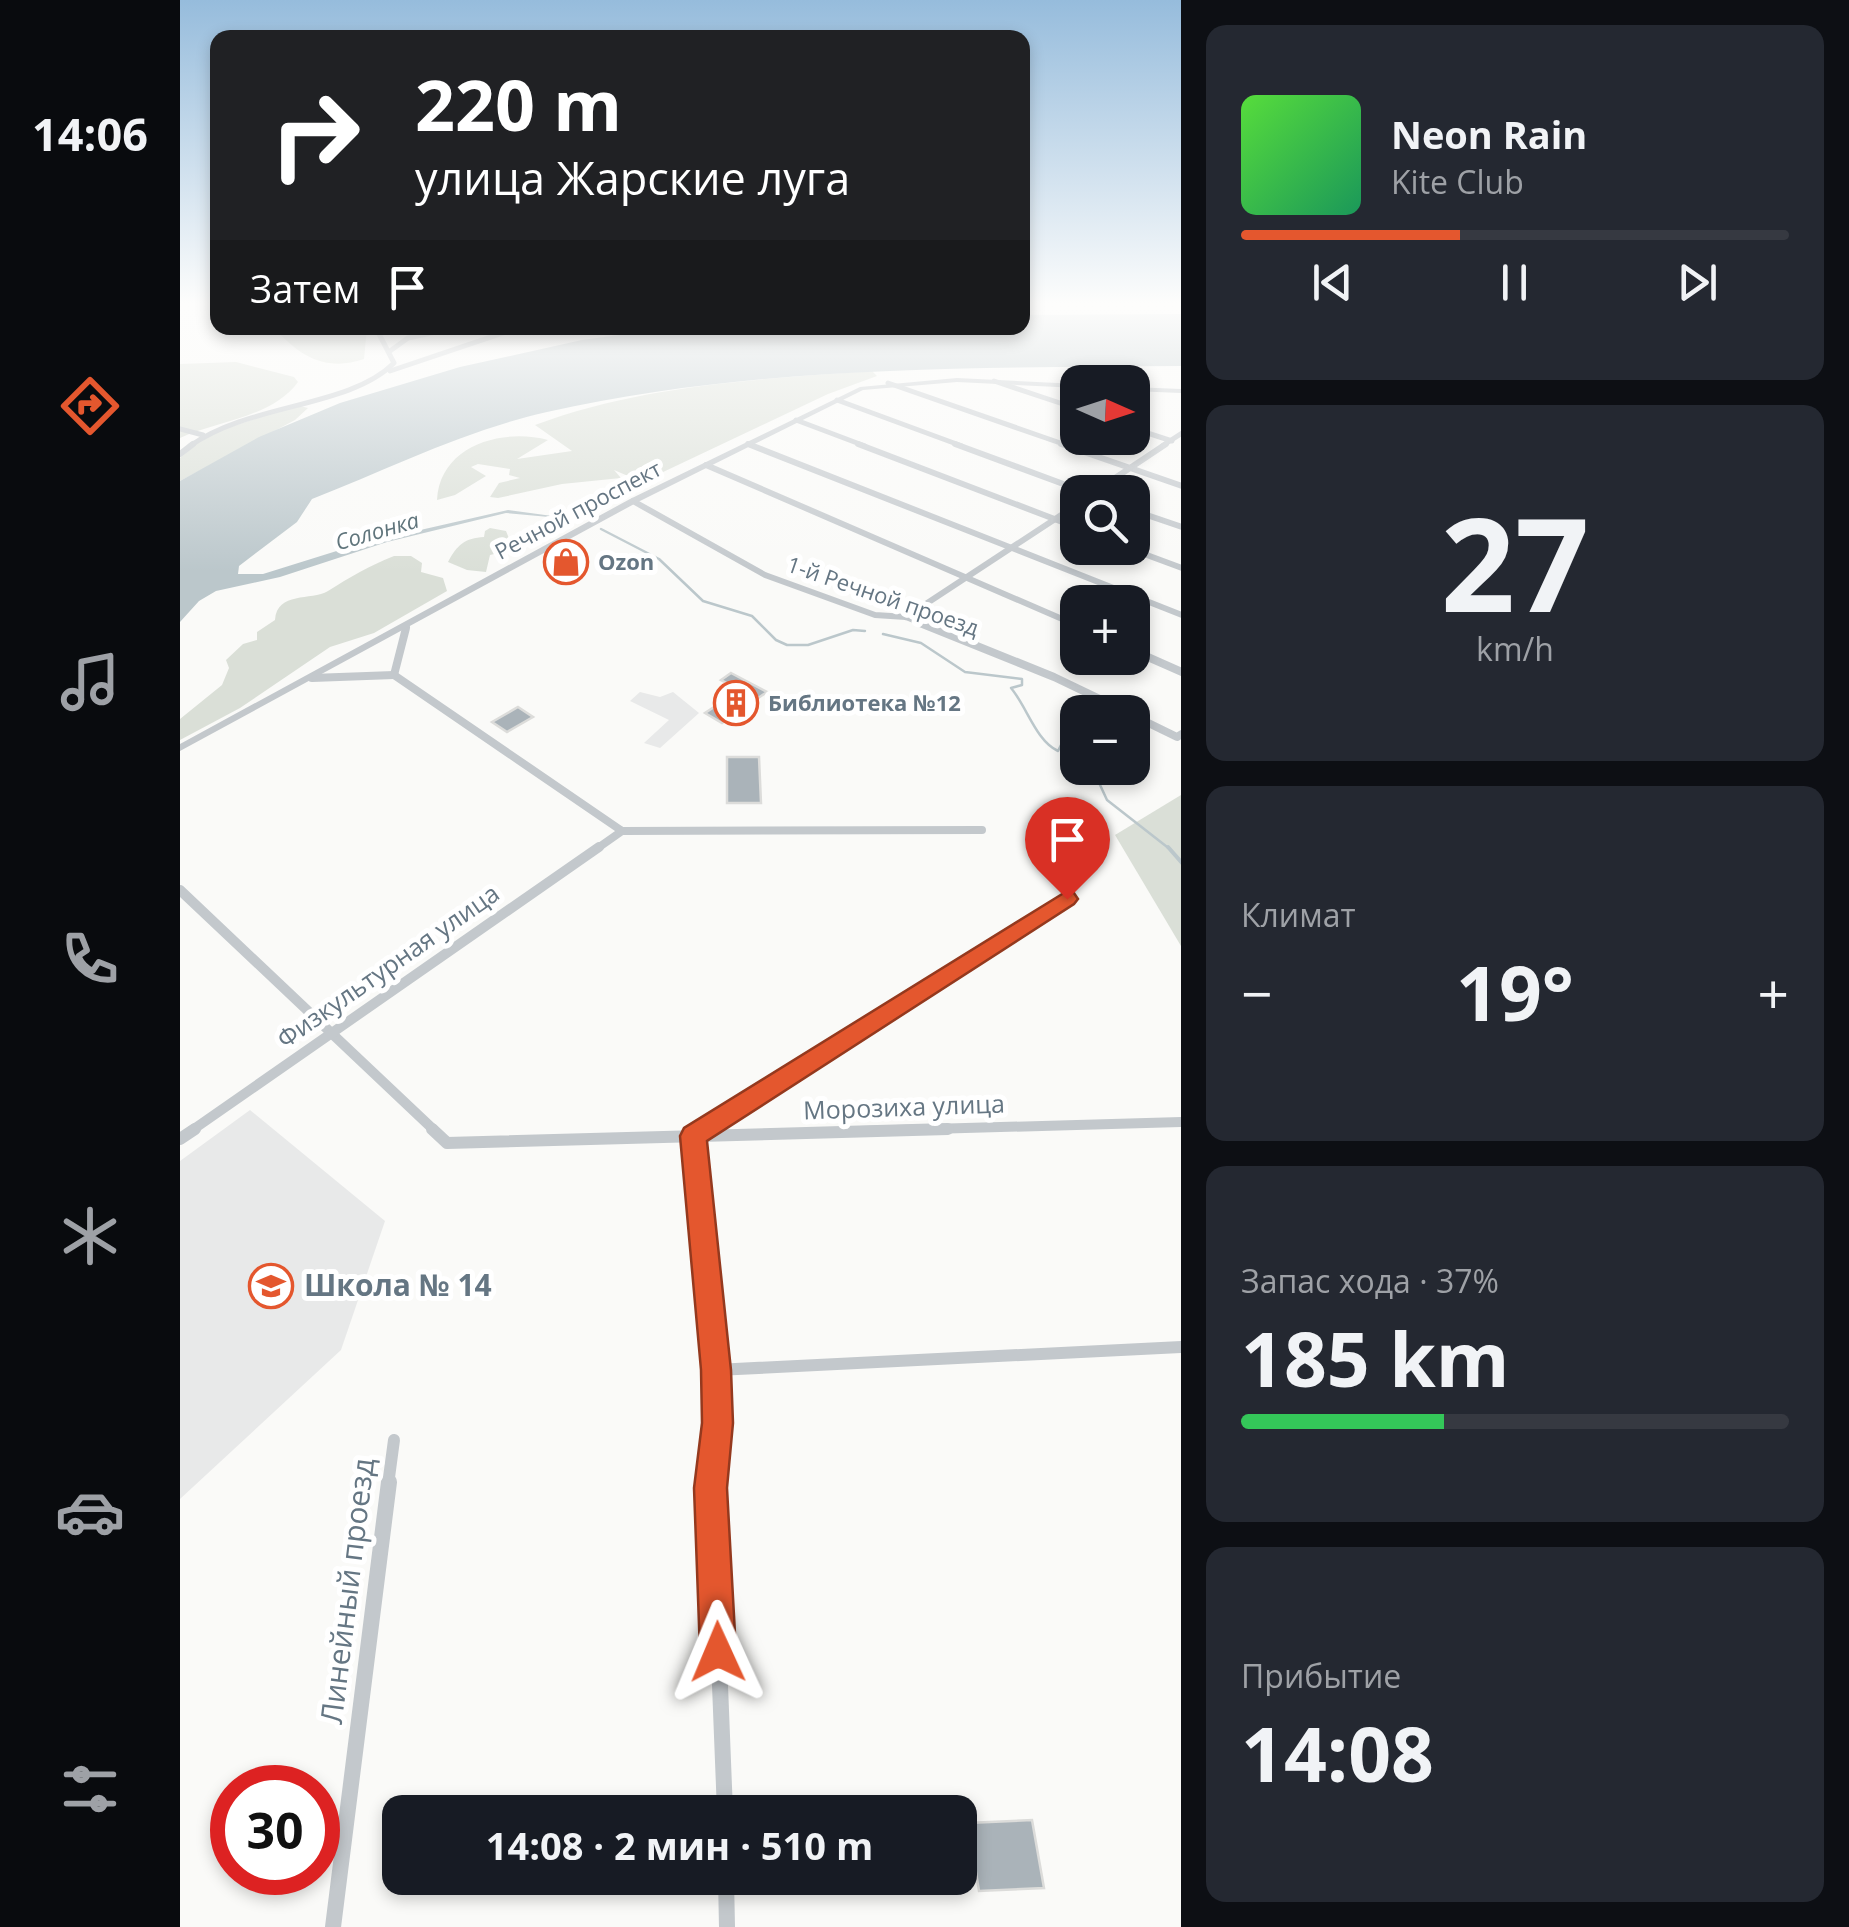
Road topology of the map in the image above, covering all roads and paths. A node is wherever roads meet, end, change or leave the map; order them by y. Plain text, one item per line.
1 (329, 393) edge
2 (852, 393) edge
3 (914, 393) edge
4 (1028, 393) edge
5 (837, 400) junction
6 (1060, 403) edge
7 (796, 420) junction
8 (180, 429) edge
9 (1150, 434) edge
10 (1181, 434) edge
11 (203, 435) junction
12 (1172, 441) junction
13 (748, 444) junction
14 (180, 454) edge
15 (706, 465) junction
16 (1130, 468) junction
17 (1120, 475) edge
18 (1060, 483) edge
19 (1181, 486) edge
20 (633, 501) junction
21 (1060, 516) edge
22 (1150, 516) edge
23 (1054, 520) junction
24 (1060, 522) edge
25 (1181, 527) edge
26 (1011, 548) junction
27 (1150, 556) edge
28 (1181, 568) edge
29 (967, 577) junction
30 (1181, 615) edge
31 (906, 617) junction
32 (1060, 618) edge
33 (406, 628) junction
34 (1150, 658) edge
35 (1181, 672) edge
36 (394, 676) junction
37 (312, 678) junction
38 (1091, 695) edge
39 (1150, 723) edge
40 (1179, 735) edge
41 (180, 748) edge
42 (982, 830) dead end
43 (622, 831) junction
44 (180, 890) edge
45 (1067, 899) dead end
46 (330, 1034) junction
47 (1181, 1122) edge
48 (693, 1136) junction
49 (180, 1139) edge
50 (1181, 1347) edge
51 (716, 1370) junction
52 (394, 1440) dead end
53 (725, 1795) edge
54 (726, 1895) edge
55 (334, 1927) edge
56 (727, 1927) edge

1 - 11 street
2 - 5 street, Речной проспект
3 - 16 street
4 - 6 street
5 - 7 street, Речной проспект
5 - 18 street
7 - 13 street, Речной проспект
7 - 23 street
8 - 11 street
9 - 12 street
10 - 12 street
11 - 14 street
12 - 16 street
13 - 15 street, Речной проспект
13 - 26 street
15 - 20 street, Речной проспект
15 - 29 street
16 - 17 street
16 - 19 street
20 - 31 street, 1-й Речной проезд
20 - 33 street, Речной проспект
21 - 23 street
22 - 25 street
23 - 24 street
23 - 26 street
26 - 29 street
26 - 30 street
27 - 28 street
29 - 31 street
29 - 32 street
31 - 38 street, 1-й Речной проезд
33 - 36 street
33 - 37 street, Речной проспект
34 - 35 street
36 - 37 street
36 - 43 street
37 - 41 street, Речной проспект
39 - 40 street, 1-й Речной проезд
42 - 43 street
43 - 46 street, Физкультурная улица
44 - 46 street
45 - 48 street
46 - 48 street, Морозиха улица
46 - 49 street, Физкультурная улица
47 - 48 street, Морозиха улица
48 - 51 street
50 - 51 street
51 - 53 street
52 - 55 street, Линейный проезд
54 - 56 street

